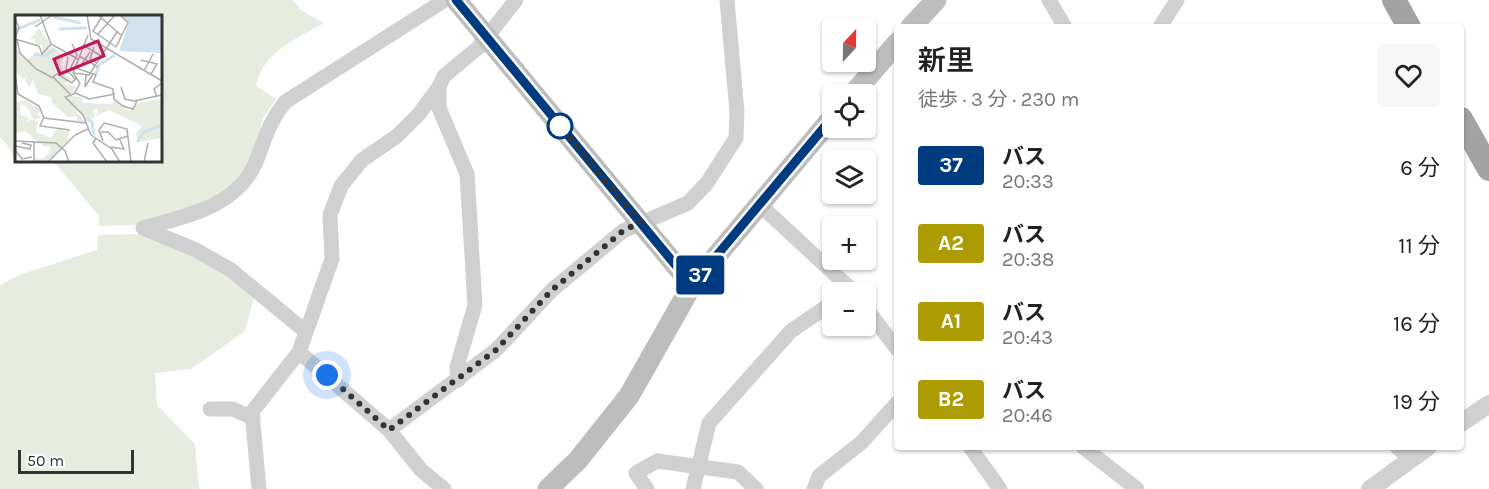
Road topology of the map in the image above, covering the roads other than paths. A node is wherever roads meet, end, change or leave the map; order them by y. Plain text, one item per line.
1 (445, 0) edge
2 (456, 0) edge
3 (516, 0) edge
4 (727, 0) edge
5 (936, 0) edge
6 (1049, 0) edge
7 (1177, 0) edge
8 (1394, 0) edge
9 (914, 24) edge
10 (1063, 24) edge
11 (1162, 24) edge
12 (1407, 24) edge
13 (487, 38) junction
14 (894, 46) edge
15 (861, 84) edge
16 (439, 87) junction
17 (1464, 124) edge
18 (822, 130) edge
19 (1489, 169) edge
20 (759, 204) junction
21 (640, 222) junction
22 (841, 282) edge
23 (692, 285) junction
24 (822, 310) edge
25 (876, 321) edge
26 (305, 331) junction
27 (894, 345) edge
28 (300, 352) junction
29 (458, 380) junction
30 (1489, 404) edge
31 (894, 406) edge
32 (210, 409) dead end
33 (253, 418) junction
34 (1464, 421) edge
35 (389, 430) junction
36 (972, 450) edge
37 (1087, 450) edge
38 (1404, 453) edge
39 (698, 468) junction
40 (259, 489) edge
41 (444, 489) edge
42 (548, 489) edge
43 (647, 489) edge
44 (693, 489) edge
45 (756, 489) edge
46 (814, 489) edge
47 (1000, 489) edge
48 (1137, 489) edge
49 (1370, 489) edge

1 - 26 street
2 - 13 main road
3 - 13 street
4 - 21 street
5 - 9 main road
6 - 10 street
7 - 11 street
8 - 12 highway
13 - 16 street
13 - 21 main road
14 - 15 main road
16 - 26 street
16 - 29 street
17 - 19 highway
18 - 20 main road
20 - 22 street
20 - 23 main road
21 - 23 main road
21 - 29 street
23 - 42 main road
24 - 39 street
25 - 27 street
26 - 28 street
28 - 33 street
28 - 35 street
29 - 35 street
30 - 34 street
31 - 46 street
32 - 33 street
33 - 40 street
35 - 41 street
36 - 47 street
37 - 48 street
38 - 49 street
39 - 43 street
39 - 44 street
39 - 45 street

